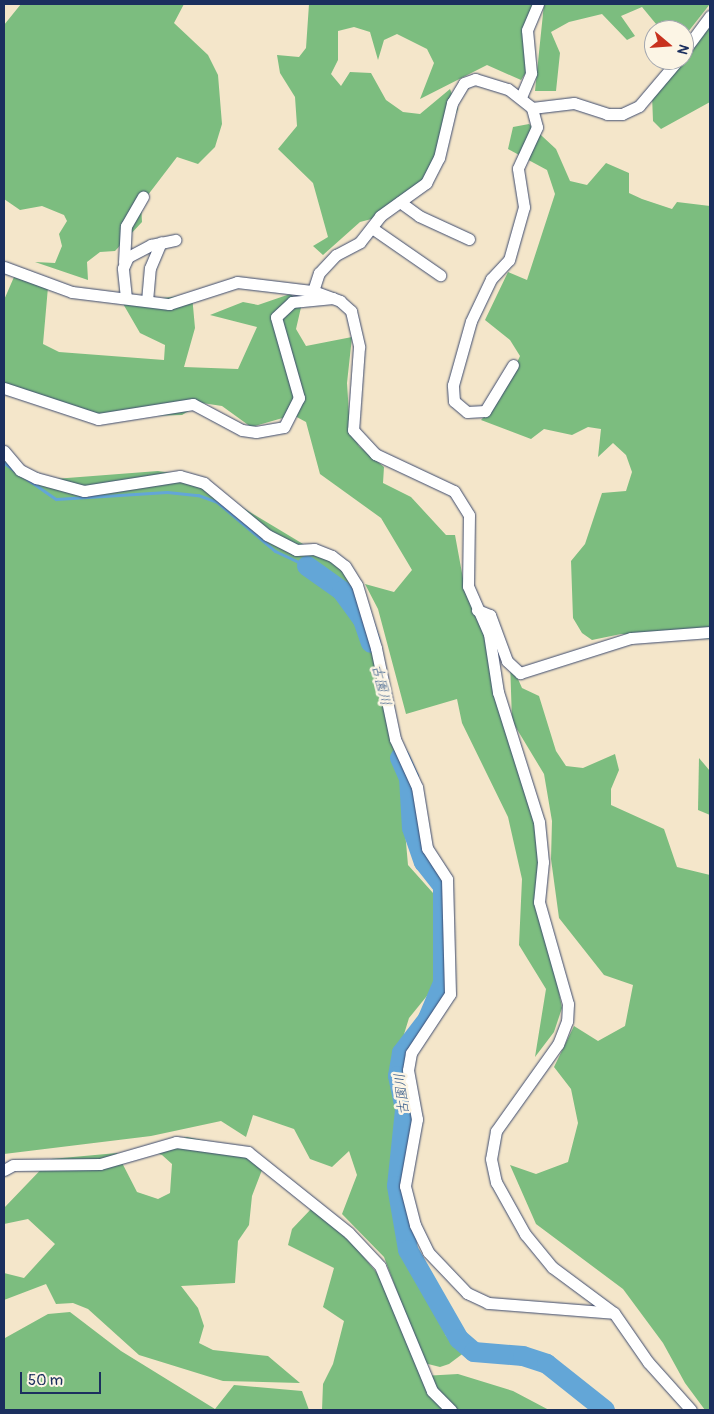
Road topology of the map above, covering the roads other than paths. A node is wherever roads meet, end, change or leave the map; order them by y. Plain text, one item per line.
1 (538, 4) edge
2 (710, 16) edge
3 (694, 38) edge
4 (670, 70) edge
5 (521, 97) junction
6 (532, 108) junction
7 (143, 196) dead end
8 (400, 202) junction
9 (372, 228) junction
10 (469, 239) dead end
11 (175, 240) dead end
12 (161, 242) junction
13 (124, 262) junction
14 (4, 267) edge
15 (440, 275) dead end
16 (314, 290) junction
17 (126, 298) junction
18 (334, 298) junction
19 (147, 301) junction
20 (514, 365) dead end
21 (4, 388) edge
22 (4, 451) edge
23 (477, 610) junction
24 (710, 632) edge
25 (4, 1170) edge
26 (614, 1313) junction
27 (451, 1410) edge
28 (691, 1410) edge

1 - 5 street
2 - 3 street
4 - 6 street
5 - 6 street
5 - 8 street
6 - 20 street
7 - 13 street
8 - 9 street
8 - 10 street
9 - 15 street
9 - 16 street
11 - 12 street
12 - 13 street
12 - 19 street
13 - 17 street
14 - 17 street
16 - 18 street
16 - 19 street
17 - 19 street
18 - 21 street
18 - 23 street
22 - 26 street
23 - 24 street
23 - 26 street
25 - 27 street
26 - 28 street

